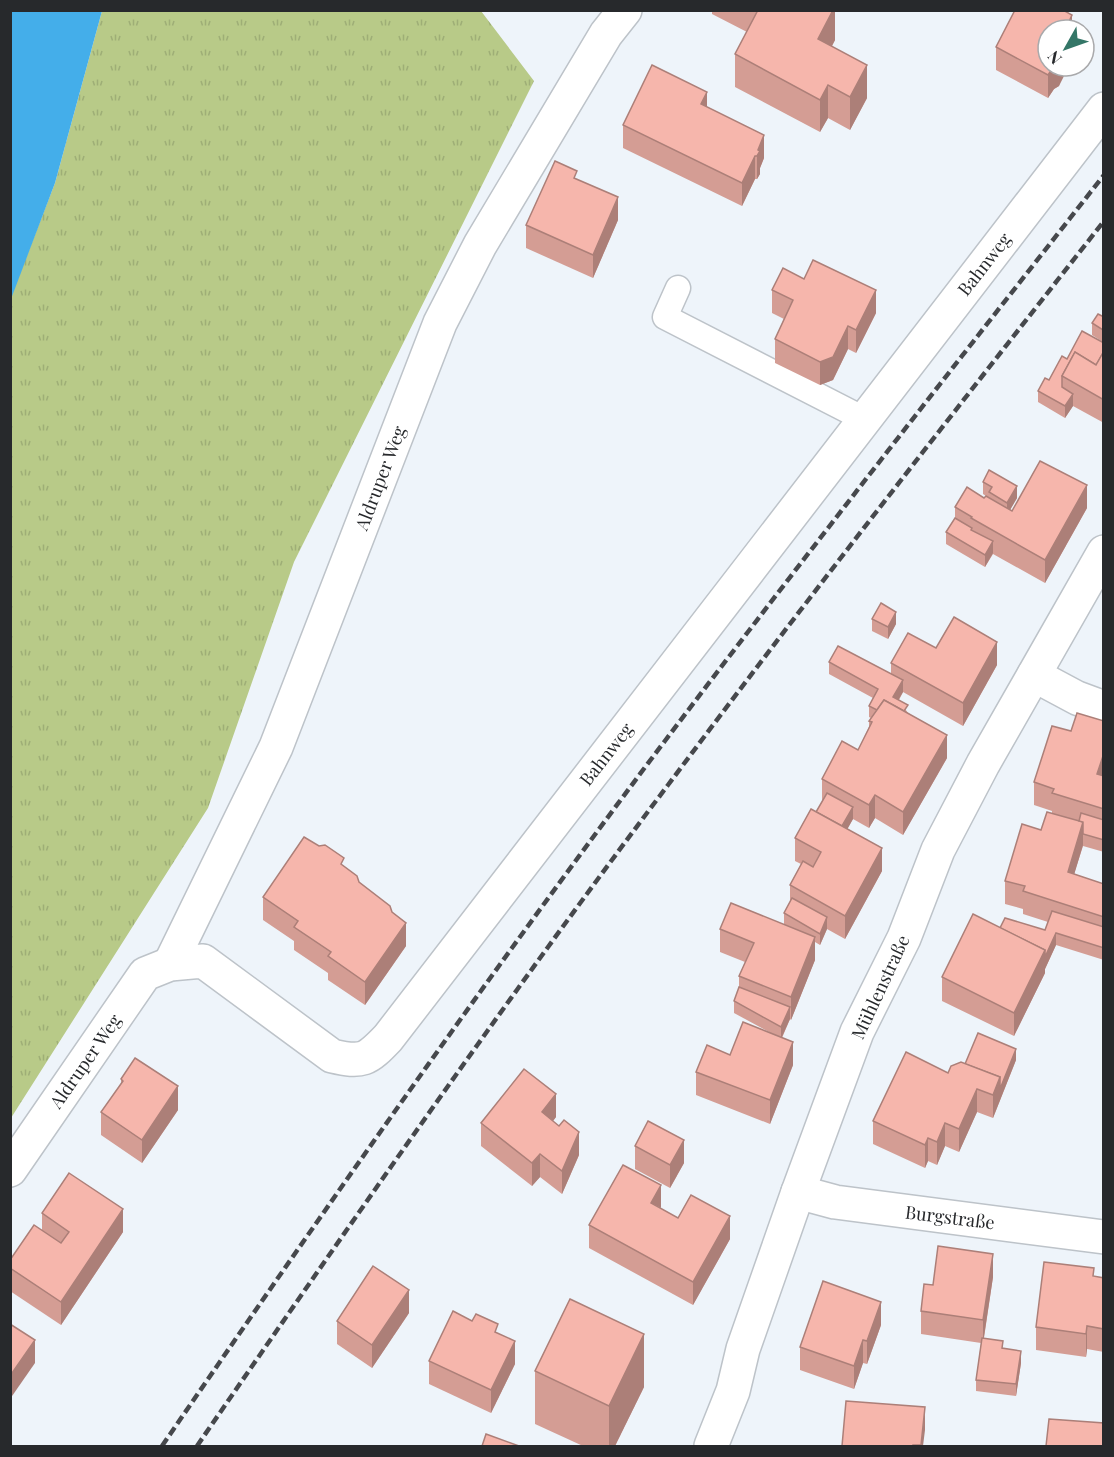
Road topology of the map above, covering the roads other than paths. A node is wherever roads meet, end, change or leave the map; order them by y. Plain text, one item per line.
1 (625, 10) edge
2 (1104, 109) edge
3 (678, 288) dead end
4 (864, 419) junction
5 (1104, 552) edge
6 (1034, 675) junction
7 (1104, 708) edge
8 (170, 964) junction
9 (332, 1056) joint
10 (10, 1170) edge
11 (798, 1192) junction
12 (1104, 1238) edge
13 (711, 1446) edge

1 - 8 street, Aldruper Weg
2 - 4 street, Bahnweg
3 - 4 lane
4 - 9 street, Bahnweg
5 - 6 street, Mühlenstraße
6 - 7 street
6 - 11 street, Mühlenstraße
8 - 9 street, Aldruper Weg
8 - 10 street, Aldruper Weg
11 - 12 street, Burgstraße
11 - 13 street, Mühlenstraße

